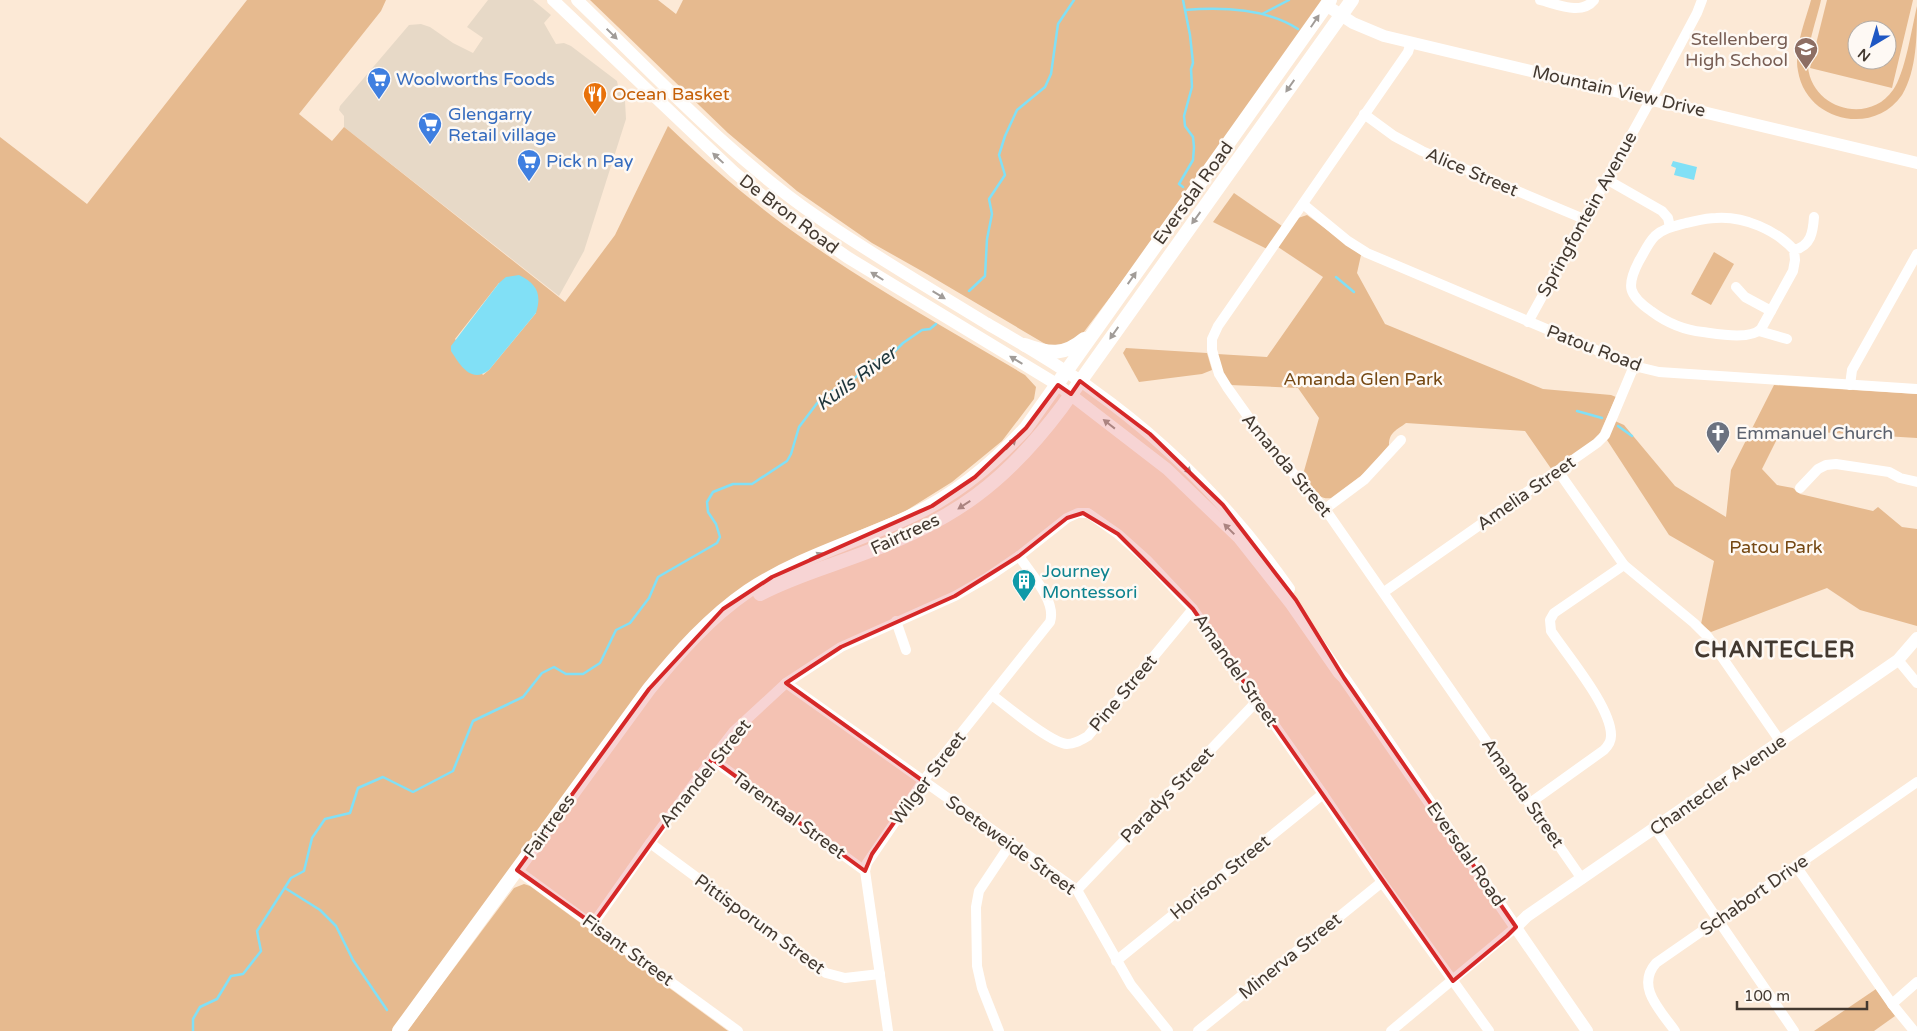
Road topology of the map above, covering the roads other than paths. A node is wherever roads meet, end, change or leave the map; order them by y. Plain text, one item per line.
1 (553, 0) edge
2 (577, 0) edge
3 (1352, 0) edge
4 (1540, 0) edge
5 (1594, 0) edge
6 (1702, 0) edge
7 (1328, 2) edge
8 (1340, 15) junction
9 (1411, 42) junction
10 (1651, 99) junction
11 (1364, 114) junction
12 (1917, 163) edge
13 (1606, 180) junction
14 (1303, 204) junction
15 (1814, 217) dead end
16 (1584, 219) junction
17 (1670, 227) junction
18 (1794, 250) junction
19 (1917, 254) edge
20 (1736, 287) dead end
21 (1771, 311) junction
22 (1528, 322) junction
23 (1095, 330) junction
24 (1759, 331) junction
25 (1786, 339) dead end
26 (1025, 346) junction
27 (1634, 366) junction
28 (1066, 371) junction
29 (1080, 381) junction
30 (1058, 385) junction
31 (1850, 385) junction
32 (1917, 389) edge
33 (1071, 394) junction
34 (1401, 440) dead end
35 (1558, 471) junction
36 (1917, 482) edge
37 (1800, 488) dead end
38 (1325, 509) junction
39 (1019, 556) junction
40 (1624, 565) junction
41 (1384, 592) junction
42 (1193, 609) junction
43 (896, 621) junction
44 (706, 627) junction
45 (1917, 638) edge
46 (906, 650) dead end
47 (1898, 660) junction
48 (1344, 678) junction
49 (1917, 683) edge
50 (786, 684) junction
51 (992, 695) junction
52 (1258, 700) junction
53 (1780, 741) junction
54 (712, 759) junction
55 (923, 781) junction
56 (1917, 782) edge
57 (1323, 794) junction
58 (1530, 802) junction
59 (1655, 828) junction
60 (650, 843) junction
61 (1011, 843) junction
62 (1796, 866) junction
63 (517, 870) junction
64 (865, 871) junction
65 (1582, 879) junction
66 (1382, 882) junction
67 (1077, 890) junction
68 (1718, 921) junction
69 (593, 924) junction
70 (1516, 927) junction
71 (1116, 961) junction
72 (880, 974) junction
73 (1453, 981) junction
74 (1917, 982) edge
75 (1892, 1004) junction
76 (399, 1031) edge
77 (738, 1031) edge
78 (888, 1031) edge
79 (998, 1031) edge
80 (1168, 1031) edge
81 (1198, 1031) edge
82 (1391, 1031) edge
83 (1489, 1031) edge
84 (1587, 1031) edge
85 (1675, 1031) edge
86 (1794, 1031) edge
87 (1914, 1031) edge

30 -> 1 street, De Bron Road
2 -> 26 street, De Bron Road
3 - 8 main road, Eversdal Road
4 - 5 street
6 - 10 street, Springfontein Avenue
7 - 8 street, Mountain View Drive
23 -> 7 main road, Eversdal Road
8 - 9 street, Mountain View Drive
8 -> 29 main road, Eversdal Road
9 - 10 street, Mountain View Drive
9 - 11 street, Amanda Street
10 - 12 street, Mountain View Drive
10 - 13 street, Springfontein Avenue
11 - 14 street, Amanda Street
11 - 16 street, Alice Street
13 - 16 street, Springfontein Avenue
13 - 17 street
14 - 22 street, Patou Road
14 - 38 street, Amanda Street
15 - 18 street
16 - 22 street, Springfontein Avenue
17 - 18 street
17 - 24 street
18 - 21 street
19 - 31 street
20 - 21 street
21 - 24 street
22 - 27 street, Patou Road
23 - 26 main road
23 - 28 main road, Eversdal Road
24 - 25 street
26 - 28 street, De Bron Road
27 - 31 street, Patou Road
27 - 35 street, Amelia Street
28 - 29 street, Eversdal Road
28 - 30 main road, Fairtrees
29 - 33 main road, Fairtrees
29 -> 48 street, Eversdal Road
30 - 33 street, Eversdal Road
44 -> 30 main road, Fairtrees
31 - 32 street, Patou Road
33 -> 44 main road, Fairtrees
48 -> 33 street, Eversdal Road
34 - 38 street
35 - 40 street
35 - 41 street, Amelia Street
36 - 37 street
38 - 41 street, Amanda Street
39 - 42 street, Amandel Street
39 - 43 street, Amandel Street
39 - 51 street, Wilger Street
40 - 53 street
40 - 58 street
41 - 58 street, Amanda Street
42 - 51 street, Pine Street
42 - 52 street, Amandel Street
43 - 46 street
43 - 50 street, Amandel Street
44 - 63 main road, Fairtrees
45 - 47 street, Chantecler Avenue
47 - 49 street
47 - 53 street, Chantecler Avenue
48 - 70 street, Eversdal Road
50 - 54 street, Amandel Street
50 - 55 street, Soeteweide Street
51 - 55 street, Wilger Street
52 - 57 street, Amandel Street
52 - 67 street, Paradys Street
53 - 59 street, Chantecler Avenue
54 - 60 street, Amandel Street
54 - 64 street, Tarentaal Street
55 - 61 street, Soeteweide Street
55 - 64 street, Wilger Street
56 - 62 street, Schabort Drive
57 - 66 street, Amandel Street
57 - 71 street, Horison Street
58 - 65 street, Amanda Street
59 - 65 street, Chantecler Avenue
59 - 68 street
60 - 69 street, Amandel Street
60 - 72 street, Pittisporum Street
61 - 67 street, Soeteweide Street
61 - 79 street
62 - 68 street, Schabort Drive
62 - 75 street
63 - 69 street, Fisant Street
63 - 76 main road, Fairtrees
64 - 72 street
65 - 70 street, Chantecler Avenue
66 - 73 street, Amandel Street
66 - 81 street, Minerva Street
67 - 71 street, Soeteweide Street
68 - 85 street, Schabort Drive
68 - 86 street
69 - 77 street, Fisant Street
70 - 73 street
70 - 84 street, Eversdal Road
71 - 80 street, Soeteweide Street
72 - 78 street
73 - 82 street
73 - 83 street, Amandel Street
74 - 75 street
75 - 87 street

